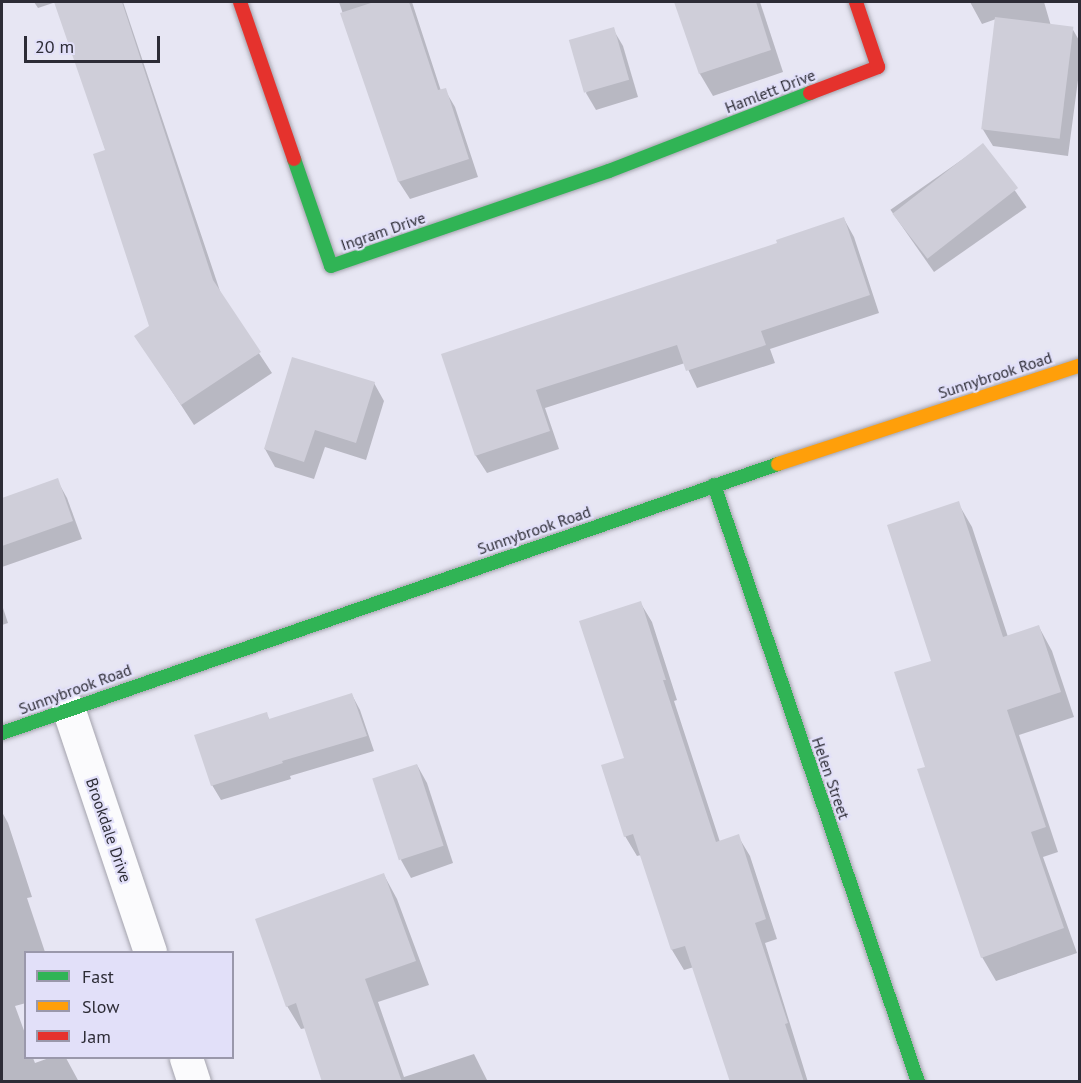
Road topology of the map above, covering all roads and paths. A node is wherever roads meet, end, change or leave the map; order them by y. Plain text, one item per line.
1 (240, 2) edge
2 (856, 2) edge
3 (609, 171) joint
4 (1080, 365) edge
5 (714, 485) junction
6 (68, 708) junction
7 (2, 733) edge
8 (150, 951) edge
9 (186, 1059) edge
10 (194, 1082) edge
11 (918, 1082) edge

1 - 3 street, Ingram Drive
2 - 3 street, Hamlett Drive
4 - 5 street, Sunnybrook Road
5 - 6 street, Sunnybrook Road
5 - 11 street, Helen Street
6 - 7 street, Sunnybrook Road
6 - 8 street, Brookdale Drive
9 - 10 street

